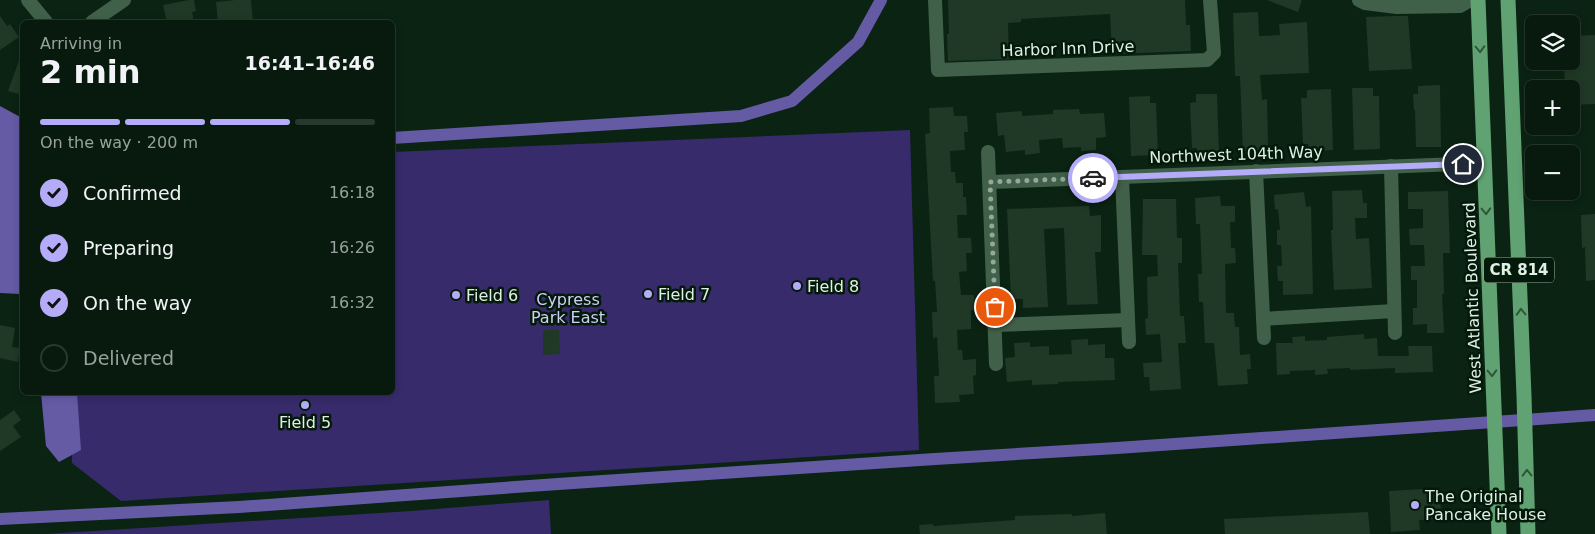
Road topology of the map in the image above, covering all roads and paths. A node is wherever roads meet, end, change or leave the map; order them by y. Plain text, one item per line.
1 (28, 0) edge
2 (124, 0) edge
3 (935, 0) edge
4 (1210, 0) edge
5 (1359, 0) edge
6 (1470, 0) edge
7 (1478, 0) edge
8 (1508, 0) edge
9 (1420, 3) edge
10 (44, 20) edge
11 (95, 20) edge
12 (988, 152) dead end
13 (1484, 163) junction
14 (1391, 166) junction
15 (1256, 171) junction
16 (1122, 177) junction
17 (990, 182) junction
18 (1394, 311) junction
19 (1263, 318) junction
20 (1128, 320) junction
21 (995, 324) junction
22 (1395, 333) dead end
23 (1264, 338) dead end
24 (1129, 342) dead end
25 (996, 364) dead end
26 (1499, 534) edge
27 (1528, 534) edge

1 - 10 street
2 - 11 street
3 - 4 street, Harbor Inn Drive
5 - 9 street
6 - 9 street
7 -> 13 main road, West Atlantic Boulevard / CR 814
27 -> 8 main road, CR 814
12 - 17 street
13 - 14 street, Northwest 104th Way
13 -> 26 main road, West Atlantic Boulevard / CR 814
14 - 15 street, Northwest 104th Way
14 - 18 street
15 - 16 street, Northwest 104th Way
15 - 19 street
16 - 17 street, Northwest 104th Way
16 - 20 street
17 - 21 street
18 - 19 street
18 - 22 street
19 - 23 street
20 - 21 street
20 - 24 street
21 - 25 street

